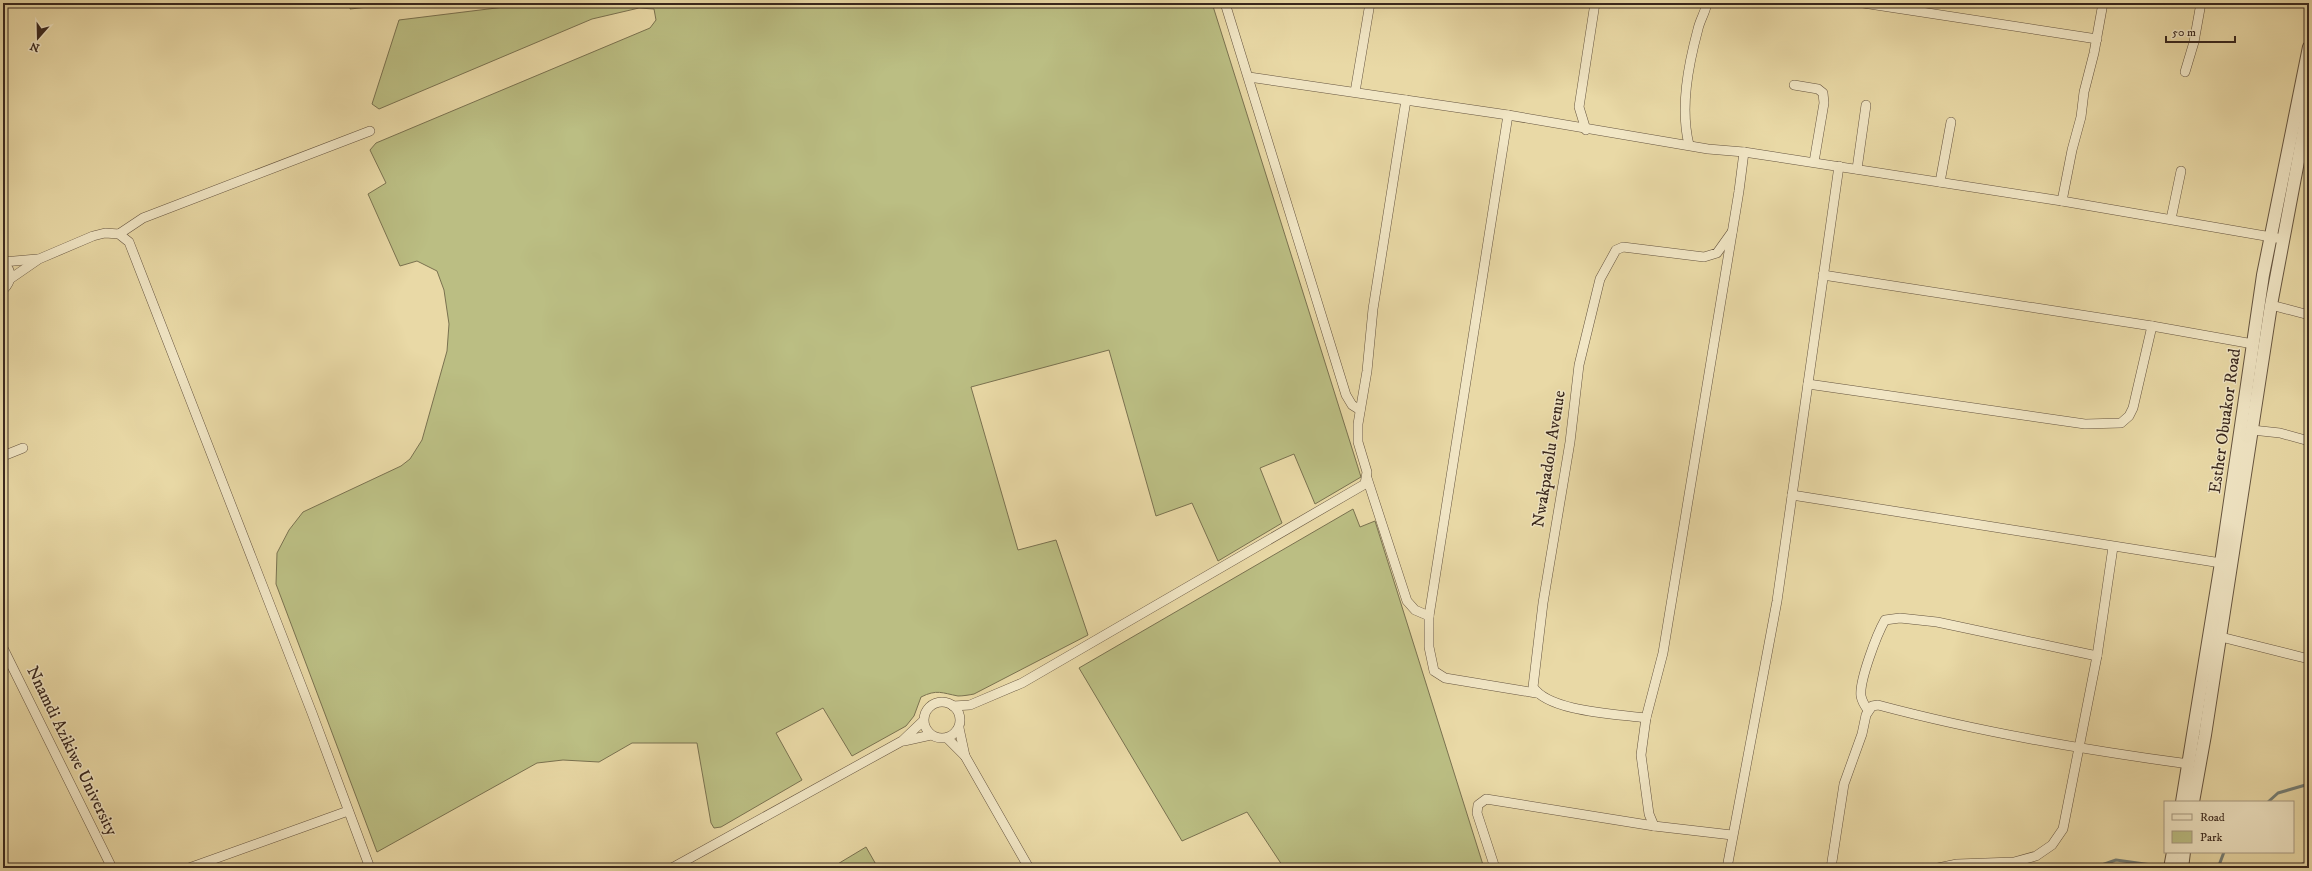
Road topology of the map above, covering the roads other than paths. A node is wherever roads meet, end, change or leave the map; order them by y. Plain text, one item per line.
1 (1225, 3) edge
2 (1370, 3) edge
3 (1595, 3) edge
4 (1707, 3) edge
5 (1863, 3) edge
6 (2103, 3) edge
7 (2201, 3) edge
8 (2096, 38) junction
9 (2309, 47) edge
10 (2185, 72) dead end
11 (1249, 77) junction
12 (1794, 85) dead end
13 (1355, 92) junction
14 (1406, 100) junction
15 (2309, 103) edge
16 (1866, 105) dead end
17 (1508, 115) junction
18 (1951, 122) dead end
19 (1586, 130) junction
20 (370, 131) dead end
21 (1689, 146) junction
22 (1744, 152) junction
23 (1814, 162) junction
24 (1839, 166) junction
25 (1857, 169) junction
26 (2181, 171) dead end
27 (1940, 182) junction
28 (2062, 201) junction
29 (2171, 219) junction
30 (1732, 232) junction
31 (119, 234) junction
32 (2276, 238) junction
33 (39, 259) junction
34 (3, 263) edge
35 (1823, 275) junction
36 (10, 279) junction
37 (3, 290) edge
38 (2271, 305) junction
39 (2309, 315) edge
40 (2152, 326) junction
41 (2254, 344) junction
42 (1808, 384) junction
43 (1360, 410) junction
44 (2252, 430) junction
45 (2309, 440) edge
46 (24, 448) dead end
47 (3, 456) edge
48 (1367, 478) junction
49 (1792, 495) junction
50 (2113, 547) junction
51 (2221, 563) junction
52 (1429, 616) junction
53 (2220, 637) junction
54 (3, 648) edge
55 (2097, 656) junction
56 (2309, 659) edge
57 (1536, 693) junction
58 (970, 705) junction
59 (953, 706) junction
60 (1868, 710) junction
61 (1646, 718) junction
62 (924, 721) junction
63 (960, 724) junction
64 (931, 735) junction
65 (947, 738) junction
66 (902, 742) junction
67 (2080, 747) junction
68 (965, 756) junction
69 (2189, 764) junction
70 (2182, 801) edge
71 (2193, 801) edge
72 (348, 812) junction
73 (1654, 826) junction
74 (1732, 835) junction
75 (2173, 853) edge
76 (2184, 853) edge
77 (2309, 865) edge
78 (112, 868) edge
79 (189, 868) edge
80 (370, 868) edge
81 (672, 868) edge
82 (1029, 868) edge
83 (1495, 868) edge
84 (1727, 868) edge
85 (1831, 868) edge
86 (1938, 868) edge
87 (2170, 868) edge
88 (2182, 868) edge
89 (2302, 868) edge

1 - 11 street
2 - 13 street
3 - 19 street
4 - 21 street
5 - 8 street
6 - 8 street
7 - 10 street
8 - 28 street
9 - 32 street, Esther Obuakor Road
11 - 13 street
11 - 43 street
12 - 23 street
13 - 14 street
14 - 17 street
14 - 43 street
15 - 32 street, Esther Obuakor Road
16 - 25 street
17 - 19 street
17 - 52 street
18 - 27 street
19 - 21 street
20 - 31 street
21 - 22 street
22 - 23 street
22 - 30 street
23 - 24 street
24 - 25 street
24 - 35 street
25 - 27 street
26 - 29 street
27 - 28 street
28 - 29 street
29 - 32 street
30 - 57 street, Nwakpadolu Avenue
30 - 61 street
31 - 33 street
31 - 72 street
32 - 38 street, Esther Obuakor Road
32 - 41 street, Esther Obuakor Road
33 - 34 street
33 - 36 street
34 - 36 street
35 - 40 street
35 - 42 street
36 - 37 street
38 - 39 street
38 - 44 street, Esther Obuakor Road
40 - 41 street
40 - 42 street
41 - 51 street, Esther Obuakor Road
42 - 49 street
43 - 48 street
44 - 45 street
44 - 53 street, Esther Obuakor Road
46 - 47 street
48 - 52 street
48 - 58 street
49 - 50 street
49 - 74 street
50 - 51 street
50 - 55 street
51 - 69 street, Esther Obuakor Road
52 - 57 street
53 - 56 street
53 - 71 street, Esther Obuakor Road
54 - 78 street, Nnamdi Azikiwe University
55 - 60 street
55 - 67 street
57 - 61 street
58 - 59 street
58 - 63 street
59 - 62 street
59 - 63 street
60 - 67 street
60 - 85 street
61 - 73 street
62 - 64 street
62 - 66 street
63 - 65 street
63 - 68 street
64 - 65 street
64 - 66 street
65 - 68 street
66 - 81 street
67 - 69 street
67 - 86 street
68 - 82 street
69 - 70 street, Esther Obuakor Road
72 - 79 street
72 - 80 street
73 - 74 street
73 - 83 street
74 - 84 street
75 - 87 street
76 - 88 street
77 - 89 street

